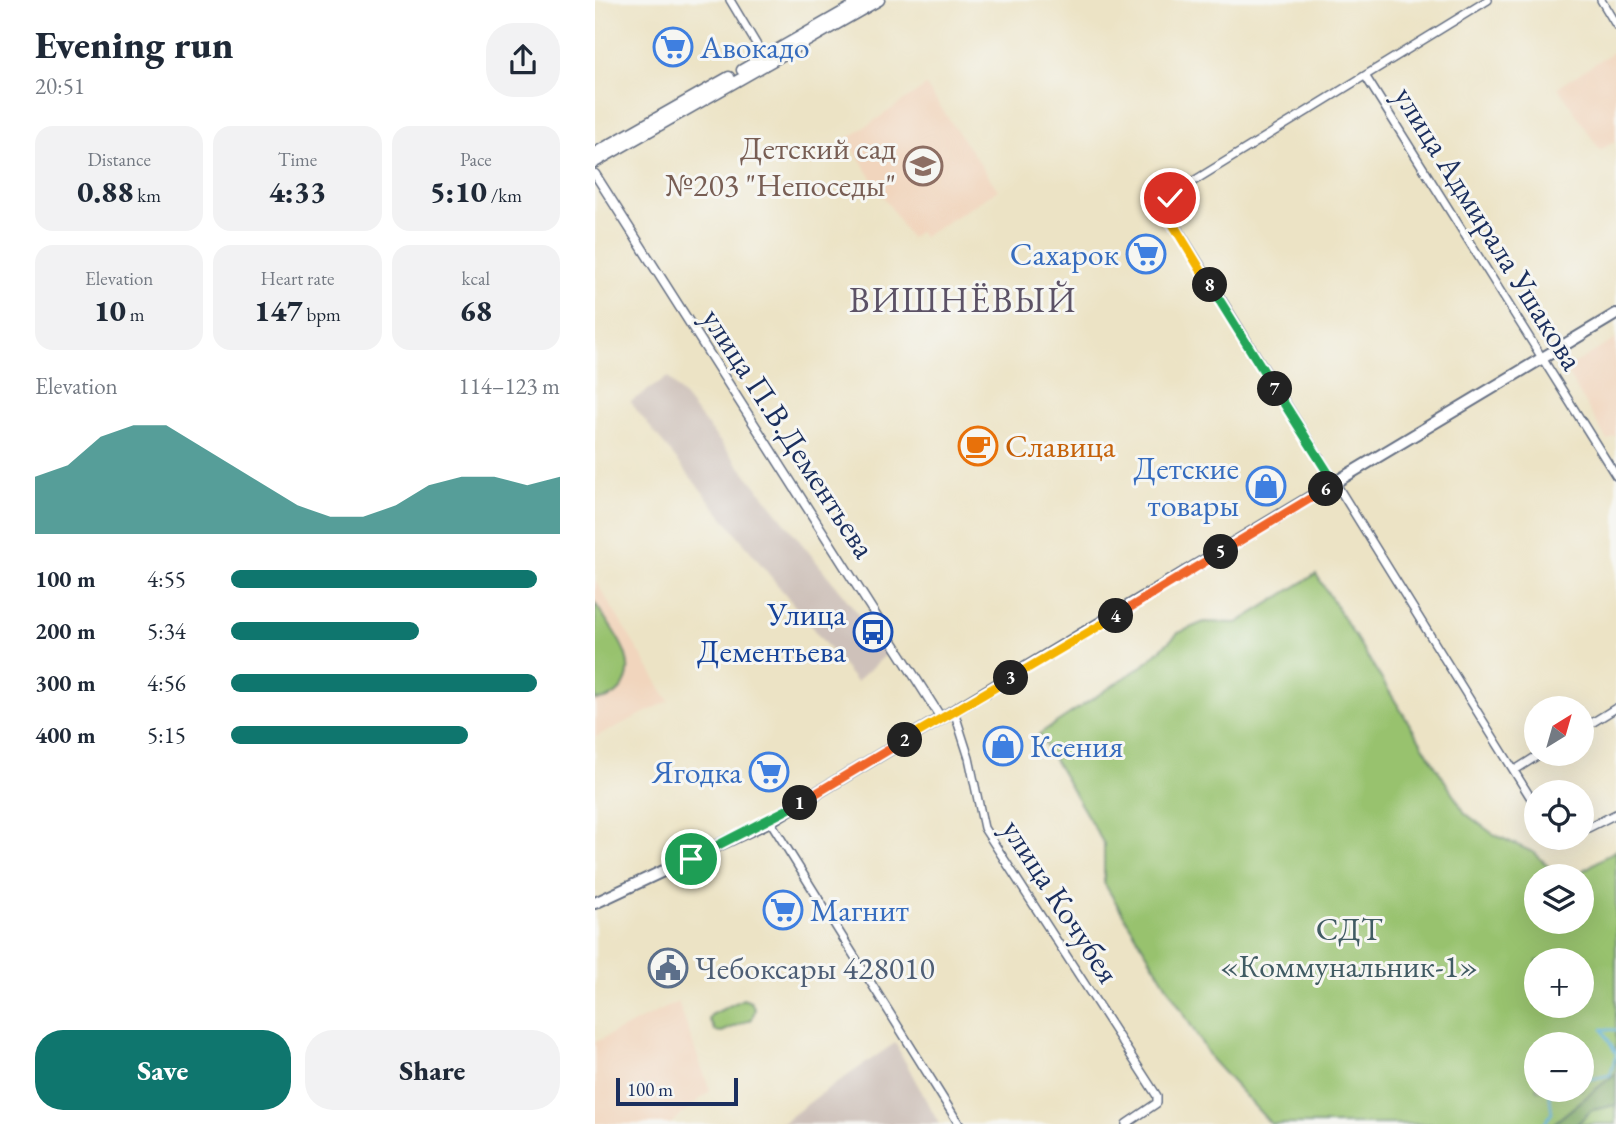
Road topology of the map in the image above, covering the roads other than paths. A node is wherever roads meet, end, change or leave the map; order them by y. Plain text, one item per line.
1 (730, 0) edge
2 (864, 0) edge
3 (879, 0) edge
4 (1488, 0) edge
5 (1601, 0) edge
6 (1616, 25) edge
7 (764, 57) junction
8 (1366, 77) junction
9 (595, 153) edge
10 (595, 162) edge
11 (595, 174) edge
12 (1616, 314) edge
13 (1541, 360) junction
14 (1616, 477) edge
15 (1335, 484) junction
16 (1616, 708) edge
17 (954, 711) junction
18 (941, 718) junction
19 (1594, 722) edge
20 (1524, 764) edge
21 (1515, 770) junction
22 (1524, 786) edge
23 (1616, 814) edge
24 (769, 821) junction
25 (1594, 825) edge
26 (595, 904) edge
27 (959, 1124) edge
28 (1126, 1124) edge

1 - 7 street
2 - 7 main road
3 - 10 main road
4 - 8 street
5 - 6 street
7 - 9 main road
8 - 13 street, улица Адмирала Ушакова
8 - 15 street
11 - 18 street, улица П.В.Дементьева
12 - 13 main road
13 - 14 street, улица Адмирала Ушакова
13 - 15 main road
15 - 17 main road
15 - 21 street
16 - 19 street
17 - 18 main road
17 - 28 street, улица Кочубея
18 - 24 main road
20 - 21 street
21 - 22 street
23 - 25 street
24 - 26 main road
24 - 27 street

